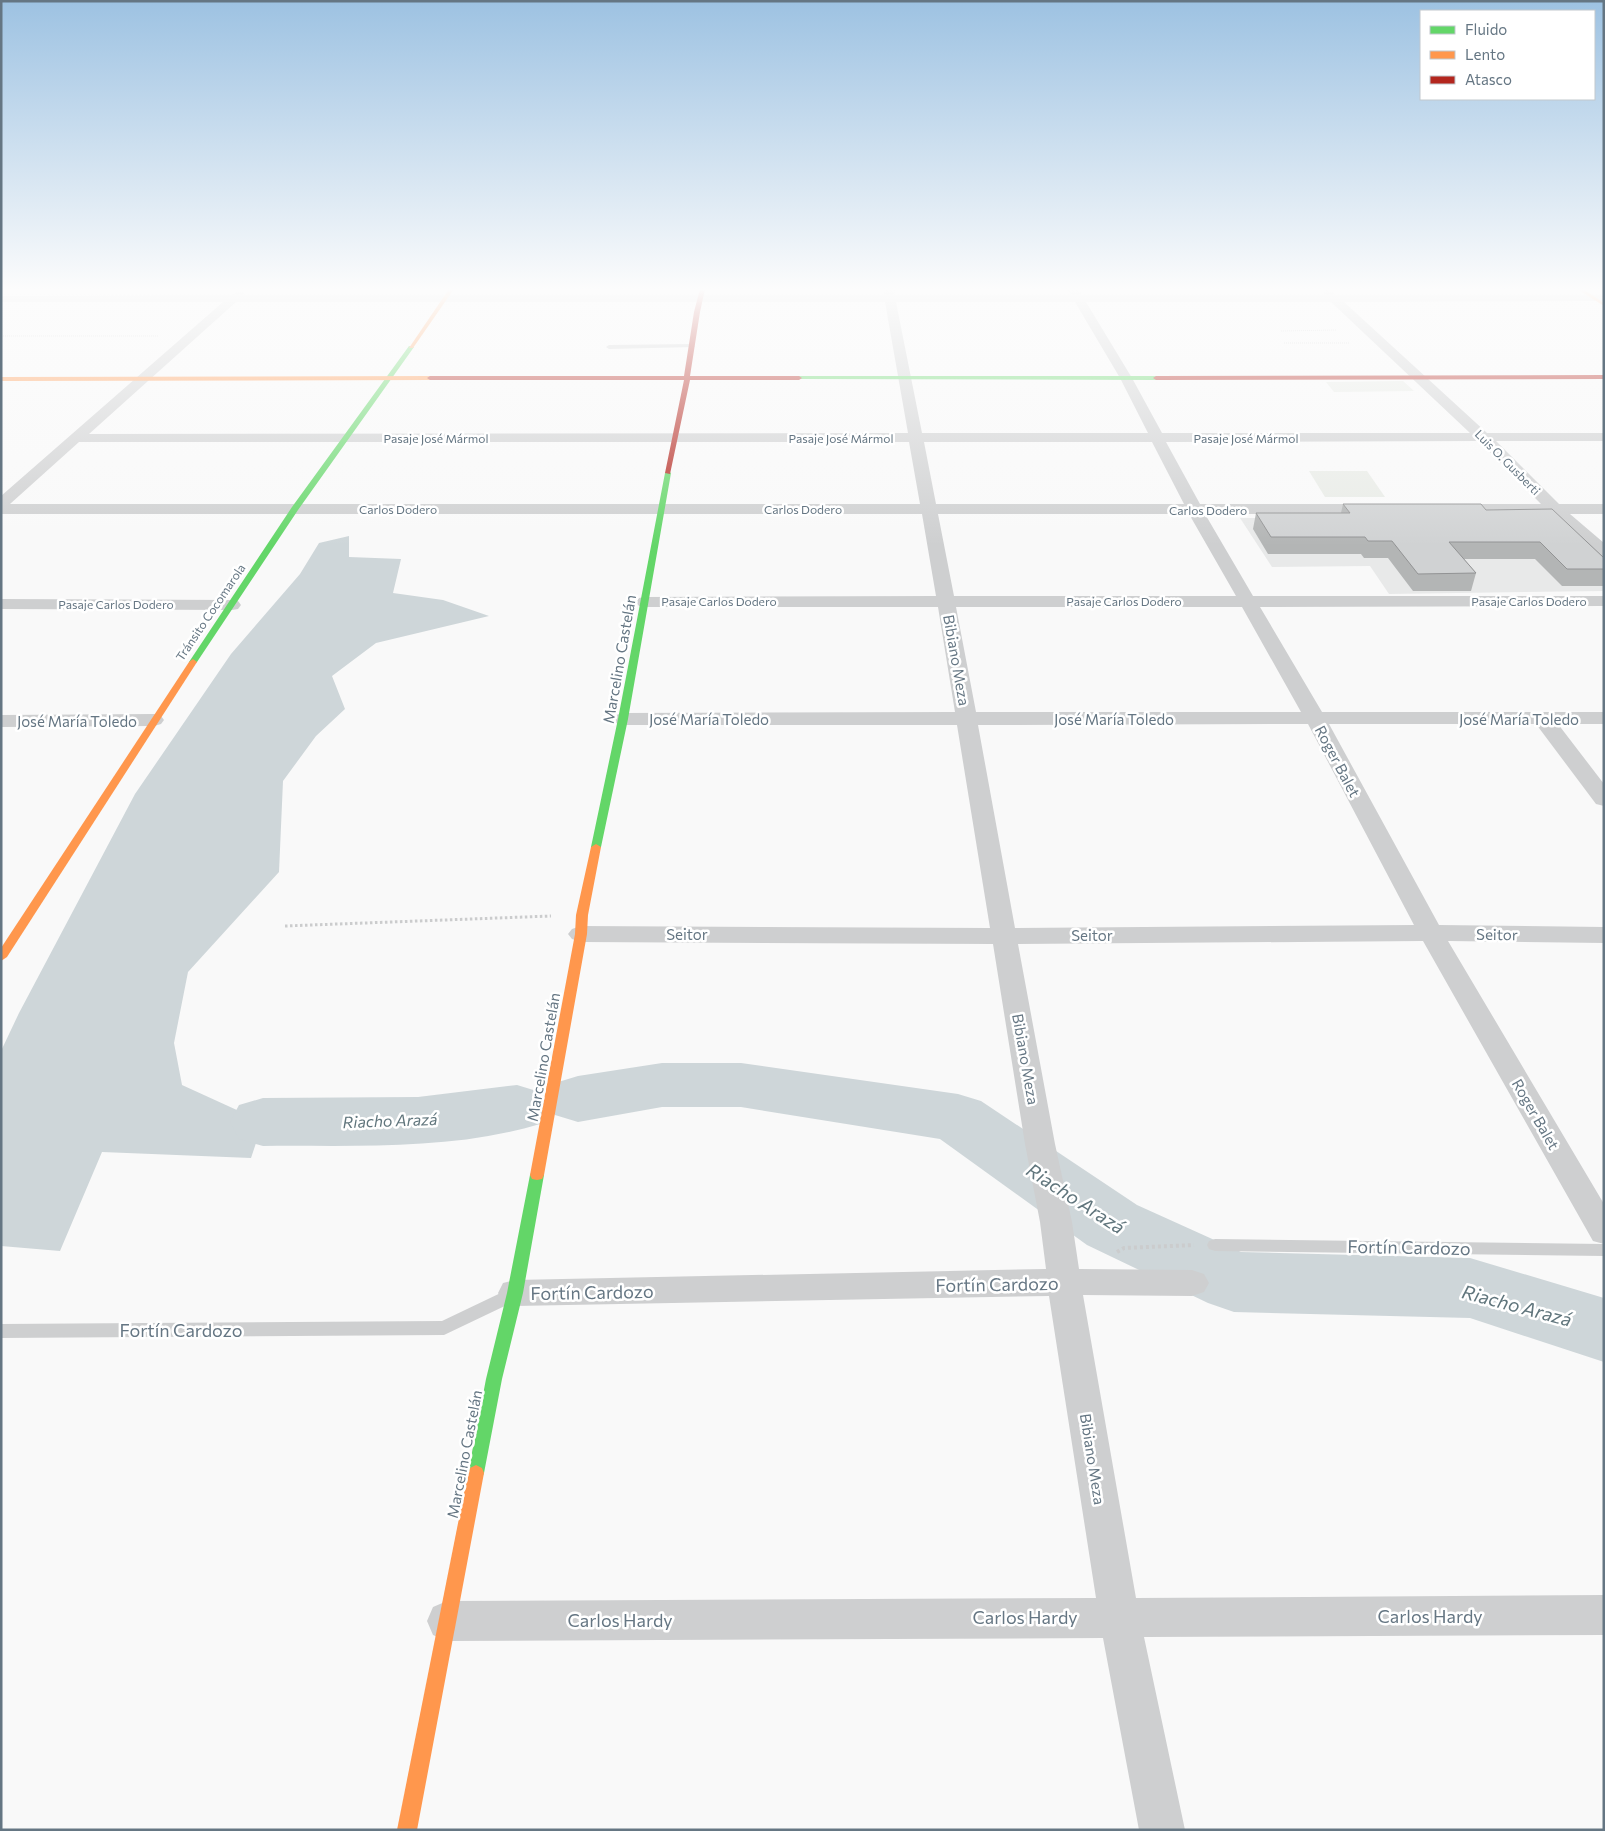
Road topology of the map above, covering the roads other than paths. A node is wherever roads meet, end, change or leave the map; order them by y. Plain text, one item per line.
1 (149, 374) edge
2 (390, 374) edge
3 (689, 374) edge
4 (904, 374) edge
5 (1124, 374) edge
6 (1416, 374) edge
7 (1604, 377) edge
8 (905, 378) junction
9 (1126, 378) junction
10 (1420, 378) junction
11 (1, 379) edge
12 (144, 379) junction
13 (387, 379) junction
14 (688, 379) junction
15 (78, 438) junction
16 (347, 438) junction
17 (674, 438) junction
18 (916, 438) junction
19 (1158, 438) junction
20 (1484, 438) junction
21 (1604, 438) edge
22 (1, 504) edge
23 (1, 509) edge
24 (295, 509) junction
25 (661, 509) junction
26 (928, 509) junction
27 (1390, 509) edge
28 (1438, 509) edge
29 (1555, 509) junction
30 (1604, 509) edge
31 (1195, 510) junction
32 (1604, 552) edge
33 (946, 600) junction
34 (1249, 601) junction
35 (1604, 601) edge
36 (645, 602) junction
37 (1, 604) edge
38 (232, 605) junction
39 (967, 718) junction
40 (1543, 718) junction
41 (1604, 718) edge
42 (623, 719) junction
43 (154, 720) junction
44 (1316, 720) junction
45 (1, 722) edge
46 (1604, 799) edge
47 (582, 925) junction
48 (1431, 933) junction
49 (8, 934) edge
50 (1604, 935) edge
51 (1005, 936) junction
52 (1, 957) edge
53 (1604, 1232) edge
54 (1215, 1245) dead end
55 (1604, 1250) edge
56 (1064, 1282) junction
57 (1192, 1283) dead end
58 (515, 1293) junction
59 (1, 1331) edge
60 (1604, 1615) edge
61 (1119, 1616) junction
62 (447, 1621) junction
63 (407, 1830) edge
64 (1162, 1830) edge

1 - 12 street
2 - 13 street, Tránsito Cocomarola
3 - 14 street, Marcelino Castelán
4 - 8 street, Bibiano Meza
5 - 9 street, Roger Balet
6 - 10 street, Luis O. Gusberti
7 - 10 street
8 - 9 street
8 - 14 street
8 - 18 street, Bibiano Meza
9 - 10 street
9 - 19 street, Roger Balet
10 - 20 street, Luis O. Gusberti
11 - 12 street
12 - 13 street
12 - 15 street
13 - 14 street
13 - 16 street, Tránsito Cocomarola
14 - 17 street, Marcelino Castelán
15 - 16 street, Pasaje José Mármol
15 - 22 street
16 - 17 street, Pasaje José Mármol
16 - 24 street, Tránsito Cocomarola
17 - 18 street, Pasaje José Mármol
17 - 25 street, Marcelino Castelán
18 - 19 street, Pasaje José Mármol
18 - 26 street, Bibiano Meza
19 - 20 street, Pasaje José Mármol
19 - 31 street, Roger Balet
20 - 21 street, Pasaje José Mármol
20 - 29 street, Luis O. Gusberti
23 - 24 street, Carlos Dodero
24 - 25 street, Carlos Dodero
24 - 38 street, Tránsito Cocomarola
25 - 26 street, Carlos Dodero
25 - 36 street, Marcelino Castelán
26 - 31 street, Carlos Dodero
26 - 33 street, Bibiano Meza
27 - 31 street, Carlos Dodero
28 - 29 street
29 - 30 street
29 - 32 street, Luis O. Gusberti
31 - 34 street, Roger Balet
33 - 34 street, Pasaje Carlos Dodero
33 - 36 street, Pasaje Carlos Dodero
33 - 39 street, Bibiano Meza
34 - 35 street, Pasaje Carlos Dodero
34 - 44 street, Roger Balet
36 - 42 street, Marcelino Castelán
37 - 38 street, Pasaje Carlos Dodero
38 - 43 street, Tránsito Cocomarola
39 - 42 street, José María Toledo
39 - 44 street, José María Toledo
39 - 51 street, Bibiano Meza
40 - 41 street, José María Toledo
40 - 44 street, José María Toledo
40 - 46 street
42 - 47 street, Marcelino Castelán
43 - 45 street, José María Toledo
43 - 49 street, Tránsito Cocomarola
44 - 48 street, Roger Balet
47 - 51 street, Seitor
47 - 58 street, Marcelino Castelán
48 - 50 street, Seitor
48 - 51 street, Seitor
48 - 53 street, Roger Balet
49 - 52 street, Tránsito Cocomarola
51 - 56 street, Bibiano Meza
54 - 55 lane, Fortín Cardozo
56 - 57 street, Fortín Cardozo
56 - 58 street, Fortín Cardozo
56 - 61 street, Bibiano Meza
58 - 59 lane, Fortín Cardozo
58 - 62 street, Marcelino Castelán
60 - 61 street, Carlos Hardy
61 - 62 street, Carlos Hardy
61 - 64 street, Bibiano Meza
62 - 63 street, Marcelino Castelán

